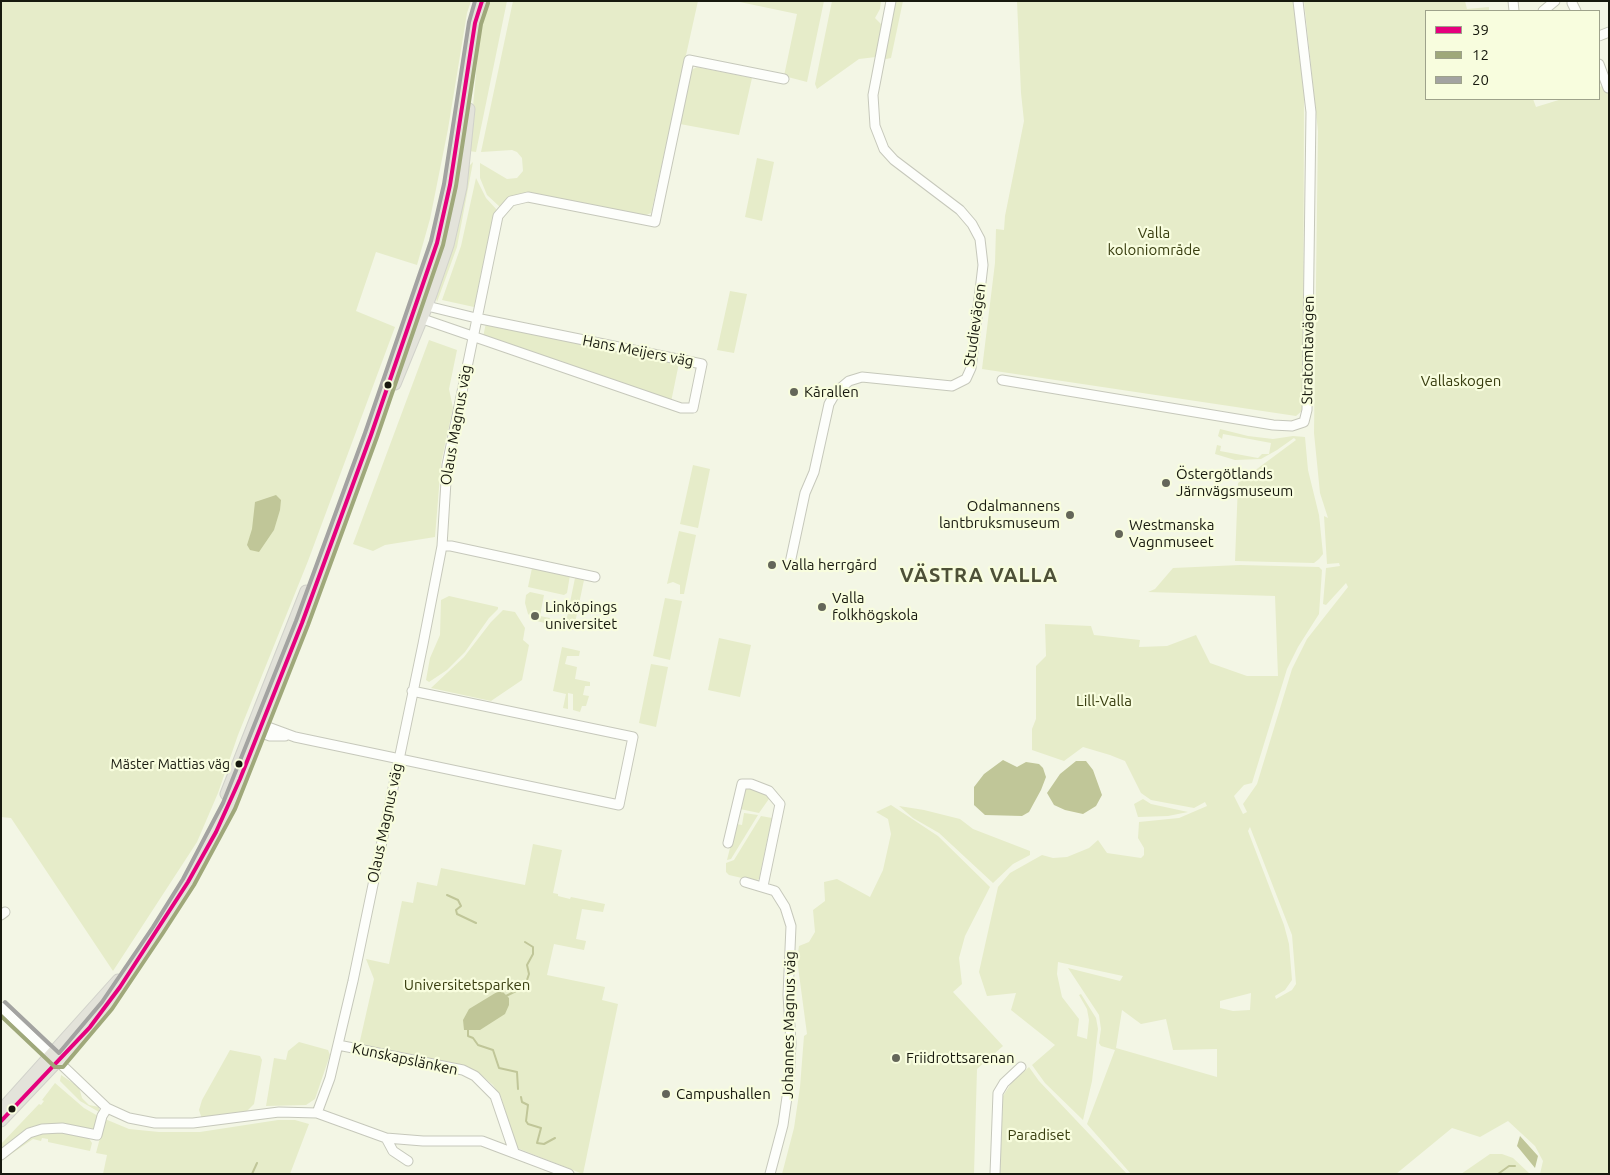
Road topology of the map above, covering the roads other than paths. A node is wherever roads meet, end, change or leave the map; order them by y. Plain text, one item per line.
1 (482, 1) edge
2 (891, 1) edge
3 (1298, 1) edge
4 (1555, 1) edge
5 (1544, 10) edge
6 (1600, 67) edge
7 (784, 79) dead end
8 (1608, 88) edge
9 (422, 304) junction
10 (417, 318) junction
11 (476, 318) junction
12 (472, 336) junction
13 (1002, 380) dead end
14 (442, 546) junction
15 (790, 563) dead end
16 (595, 577) dead end
17 (412, 691) junction
18 (256, 727) junction
19 (398, 759) junction
20 (728, 843) dead end
21 (745, 882) dead end
22 (763, 886) junction
23 (1, 1007) edge
24 (338, 1045) junction
25 (55, 1058) junction
26 (1021, 1067) dead end
27 (107, 1108) junction
28 (1, 1110) edge
29 (317, 1113) junction
30 (1, 1121) edge
31 (386, 1138) junction
32 (514, 1152) junction
33 (1, 1155) edge
34 (408, 1161) dead end
35 (569, 1174) edge
36 (770, 1174) edge
37 (995, 1174) edge

1 - 9 main road
2 - 15 street, Studievägen
3 - 13 street, Stratomtavägen
4 - 5 street
6 - 8 street
7 - 11 street, Olaus Magnus väg
9 - 10 main road
9 - 11 street, Hans Meijers väg
10 - 12 street, Hans Meijers väg
10 - 18 main road
11 - 12 street, Olaus Magnus väg
11 - 12 street, Hans Meijers väg
12 - 14 street, Olaus Magnus väg
14 - 16 street
14 - 17 street, Olaus Magnus väg
17 - 19 street, Olaus Magnus väg
17 - 19 street
18 - 19 street
18 - 25 main road
19 - 24 street, Olaus Magnus väg
20 - 22 street
21 - 22 street, Johannes Magnus väg
22 - 36 street, Johannes Magnus väg
23 - 25 street
24 - 29 street, Olaus Magnus väg
24 - 32 street, Kunskapslänken
25 - 27 street
25 - 28 main road
25 - 30 main road
26 - 37 street
27 - 29 street
27 - 33 street
29 - 31 street
31 - 32 street
31 - 34 street
32 - 35 street

